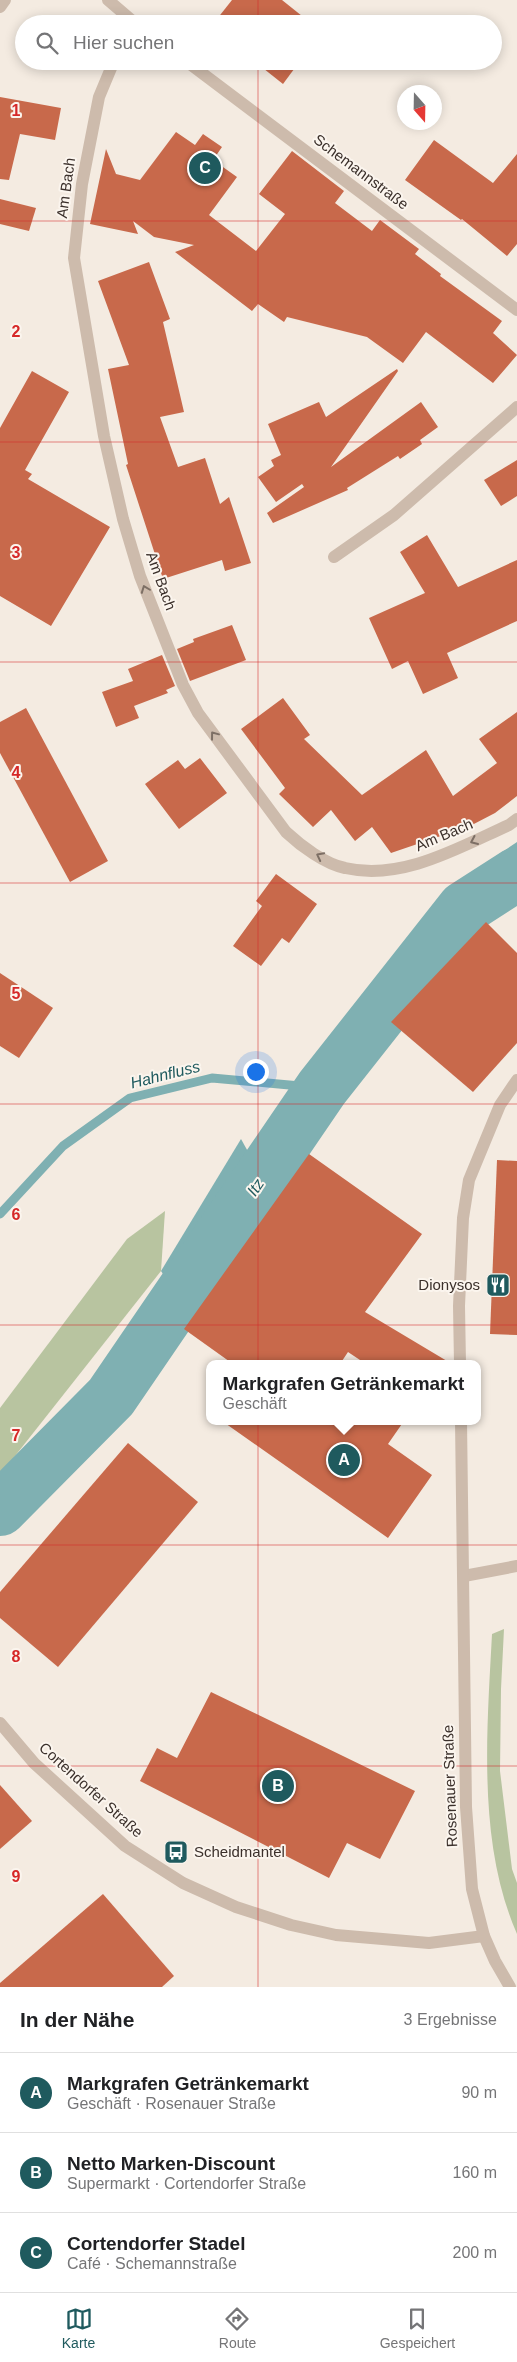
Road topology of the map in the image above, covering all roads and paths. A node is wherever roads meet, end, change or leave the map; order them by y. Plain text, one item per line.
1 (4, 0) edge
2 (108, 0) edge
3 (0, 7) edge
4 (124, 15) edge
5 (110, 70) edge
6 (198, 70) edge
7 (517, 310) edge
8 (517, 407) edge
9 (334, 557) dead end
10 (517, 819) edge
11 (517, 1080) edge
12 (460, 1360) edge
13 (461, 1425) edge
14 (517, 1566) edge
15 (464, 1576) junction
16 (0, 1723) edge
17 (484, 1936) junction
18 (510, 1987) edge

1 - 3 street
2 - 4 street
10 -> 5 street, Am Bach
6 - 7 street, Schemannstraße
8 - 9 street
11 - 12 street
13 - 15 street, Rosenauer Straße
14 - 15 street
15 - 17 street, Rosenauer Straße
16 - 17 street, Cortendorfer Straße
17 - 18 street, Rosenauer Straße

